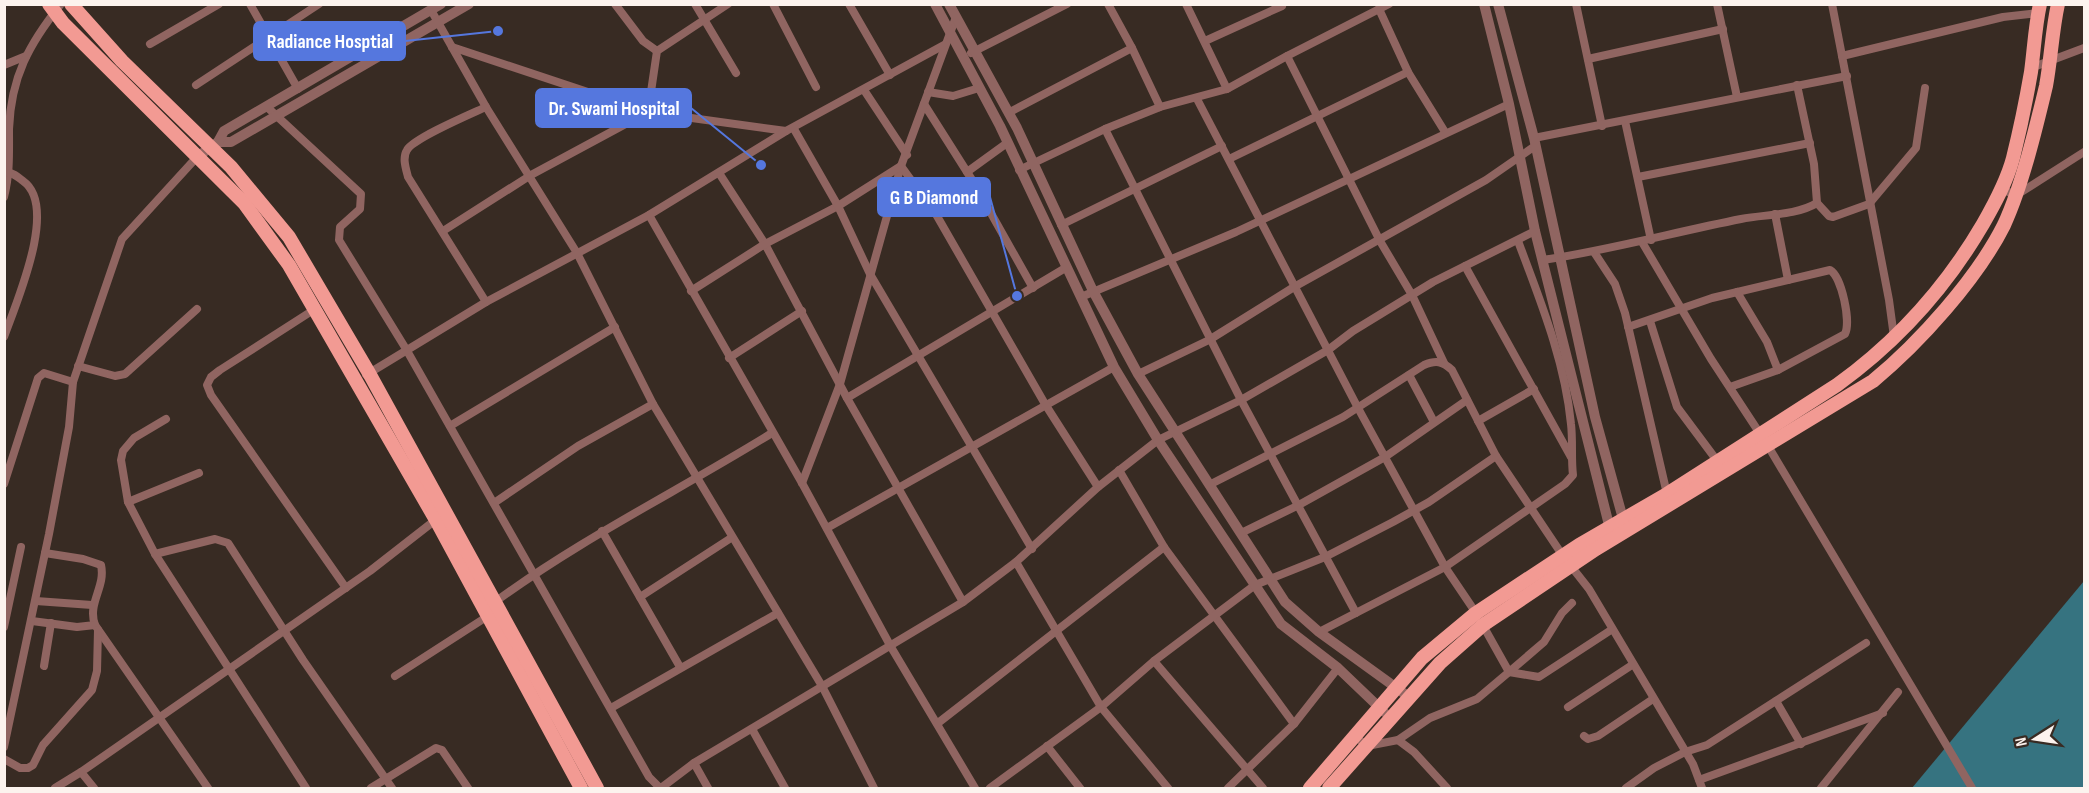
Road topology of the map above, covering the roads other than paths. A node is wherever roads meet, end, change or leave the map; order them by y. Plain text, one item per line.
1 (219, 4) edge
2 (249, 4) edge
3 (319, 4) edge
4 (469, 4) edge
5 (615, 4) edge
6 (695, 4) edge
7 (729, 4) edge
8 (773, 4) edge
9 (849, 4) edge
10 (935, 4) edge
11 (949, 4) edge
12 (1067, 4) edge
13 (1108, 4) edge
14 (1186, 4) edge
15 (1389, 4) edge
16 (1484, 4) edge
17 (1498, 4) edge
18 (1576, 4) edge
19 (1717, 4) edge
20 (1832, 4) edge
21 (2058, 4) edge
22 (1282, 6) dead end
23 (436, 8) edge
24 (454, 8) edge
25 (62, 9) edge
26 (1379, 9) junction
27 (2039, 9) edge
28 (956, 17) junction
29 (704, 19) junction
30 (438, 21) junction
31 (1723, 29) junction
32 (950, 31) junction
33 (268, 36) junction
34 (1206, 42) junction
35 (150, 44) dead end
36 (944, 45) junction
37 (452, 47) junction
38 (1132, 48) junction
39 (2085, 48) edge
40 (657, 51) junction
41 (975, 51) junction
42 (26, 56) junction
43 (1287, 56) junction
44 (1842, 56) junction
45 (964, 57) junction
46 (1588, 59) junction
47 (2050, 61) junction
48 (4, 65) edge
49 (2031, 68) junction
50 (1408, 72) junction
51 (736, 73) dead end
52 (890, 75) junction
53 (1847, 76) junction
54 (196, 85) dead end
55 (1797, 85) junction
56 (816, 87) dead end
57 (979, 88) junction
58 (1925, 88) dead end
59 (298, 89) junction
60 (1227, 89) junction
61 (864, 90) junction
62 (928, 92) junction
63 (1737, 97) junction
64 (1197, 99) junction
65 (924, 104) junction
66 (1509, 104) junction
67 (267, 107) junction
68 (486, 107) junction
69 (1160, 107) junction
70 (648, 112) junction
71 (1008, 113) junction
72 (275, 115) junction
73 (1317, 116) junction
74 (1625, 121) junction
75 (1602, 126) junction
76 (1105, 129) junction
77 (790, 130) junction
78 (1445, 132) junction
79 (1534, 142) junction
80 (1007, 143) junction
81 (1810, 143) junction
82 (214, 145) junction
83 (1222, 146) junction
84 (2085, 152) edge
85 (907, 155) junction
86 (197, 157) junction
87 (1519, 157) junction
88 (1230, 159) junction
89 (1033, 162) junction
90 (902, 166) junction
91 (1019, 170) junction
92 (967, 172) junction
93 (7, 173) edge
94 (719, 173) junction
95 (531, 176) junction
96 (1638, 177) junction
97 (1349, 178) junction
98 (2002, 188) junction
99 (1136, 190) junction
100 (2015, 196) junction
101 (4, 197) edge
102 (1817, 202) junction
103 (1869, 204) junction
104 (838, 206) junction
105 (1775, 214) junction
106 (649, 215) junction
107 (1260, 221) junction
108 (1061, 225) junction
109 (443, 231) junction
110 (1535, 231) junction
111 (1380, 241) junction
112 (1518, 241) junction
113 (1647, 241) junction
114 (765, 244) junction
115 (1968, 250) junction
116 (1594, 252) junction
117 (577, 253) junction
118 (1562, 257) junction
119 (1168, 258) junction
120 (1543, 260) junction
121 (1981, 262) junction
122 (1465, 266) junction
123 (1067, 267) junction
124 (870, 274) junction
125 (1788, 280) junction
126 (1294, 287) junction
127 (1033, 288) junction
128 (691, 291) junction
129 (1093, 291) junction
130 (1737, 292) junction
131 (1412, 295) junction
132 (1081, 297) junction
133 (486, 302) junction
134 (197, 309) dead end
135 (315, 309) junction
136 (992, 310) junction
137 (1682, 310) junction
138 (802, 311) junction
139 (1650, 321) junction
140 (615, 327) junction
141 (1628, 327) junction
142 (5, 332) edge
143 (1894, 337) junction
144 (1209, 340) junction
145 (406, 349) junction
146 (1328, 350) junction
147 (918, 355) junction
148 (729, 358) junction
149 (1444, 363) junction
150 (78, 366) junction
151 (1114, 367) junction
152 (1779, 370) junction
153 (369, 373) junction
154 (1138, 374) junction
155 (1409, 375) junction
156 (73, 382) junction
157 (356, 382) junction
158 (840, 384) junction
159 (1730, 387) junction
160 (1534, 389) junction
161 (847, 398) junction
162 (1241, 400) junction
163 (1467, 400) junction
164 (653, 404) junction
165 (1045, 404) junction
166 (1358, 408) junction
167 (166, 419) dead end
168 (1478, 421) junction
169 (1434, 422) junction
170 (450, 426) junction
171 (772, 433) junction
172 (1174, 433) junction
173 (1760, 433) junction
174 (1158, 440) junction
175 (1768, 446) junction
176 (973, 449) junction
177 (1269, 454) junction
178 (1496, 456) junction
179 (1385, 457) junction
180 (1571, 458) junction
181 (1718, 462) junction
182 (1119, 470) junction
183 (199, 473) dead end
184 (697, 479) junction
185 (802, 483) junction
186 (4, 484) edge
187 (1209, 485) junction
188 (1098, 487) junction
189 (900, 489) junction
190 (1667, 494) junction
191 (128, 502) junction
192 (494, 503) junction
193 (1297, 506) junction
194 (1530, 508) junction
195 (1415, 510) junction
196 (440, 515) junction
197 (1625, 525) junction
198 (828, 528) junction
199 (602, 531) junction
200 (1240, 532) junction
201 (1611, 533) junction
202 (731, 538) junction
203 (21, 547) dead end
204 (1164, 547) junction
205 (1032, 549) junction
206 (45, 553) junction
207 (155, 554) junction
208 (1325, 557) junction
209 (1016, 562) junction
210 (1567, 562) junction
211 (1445, 567) junction
212 (534, 574) junction
213 (1272, 580) junction
214 (1255, 585) junction
215 (346, 588) junction
216 (639, 597) junction
217 (36, 601) junction
218 (495, 602) junction
219 (963, 602) junction
220 (1572, 603) dead end
221 (92, 605) junction
222 (777, 613) junction
223 (1356, 613) junction
224 (488, 615) junction
225 (1213, 616) junction
226 (1480, 619) junction
227 (32, 621) junction
228 (51, 624) junction
229 (4, 627) edge
230 (97, 627) junction
231 (1611, 630) junction
232 (284, 631) junction
233 (1055, 631) junction
234 (1319, 632) junction
235 (1866, 643) dead end
236 (891, 646) junction
237 (1154, 661) junction
238 (1632, 665) junction
239 (44, 666) dead end
240 (680, 667) junction
241 (1338, 668) junction
242 (229, 669) junction
243 (1509, 672) junction
244 (395, 676) dead end
245 (822, 686) junction
246 (1395, 688) junction
247 (1898, 692) dead end
248 (1409, 697) junction
249 (1653, 699) junction
250 (1776, 701) junction
251 (1101, 706) junction
252 (1568, 707) dead end
253 (611, 708) junction
254 (1379, 708) junction
255 (1883, 713) junction
256 (158, 716) junction
257 (1390, 719) junction
258 (938, 723) junction
259 (1294, 724) junction
260 (752, 729) junction
261 (1584, 736) dead end
262 (1356, 737) junction
263 (1398, 740) junction
264 (1801, 744) junction
265 (1047, 746) junction
266 (1367, 746) junction
267 (4, 747) edge
268 (1685, 752) junction
269 (4, 759) edge
270 (694, 763) junction
271 (1246, 771) junction
272 (81, 772) junction
273 (385, 779) junction
274 (1701, 784) edge
275 (658, 787) edge
276 (55, 789) edge
277 (94, 789) edge
278 (208, 789) edge
279 (306, 789) edge
280 (371, 789) edge
281 (392, 789) edge
282 (468, 789) edge
283 (581, 789) edge
284 (597, 789) edge
285 (645, 789) edge
286 (708, 789) edge
287 (785, 789) edge
288 (874, 789) edge
289 (975, 789) edge
290 (990, 789) edge
291 (1080, 789) edge
292 (1168, 789) edge
293 (1228, 789) edge
294 (1263, 789) edge
295 (1310, 789) edge
296 (1329, 789) edge
297 (1447, 789) edge
298 (1626, 789) edge
299 (1821, 789) edge
300 (1972, 789) edge

1 - 35 street
2 - 33 street
3 - 33 street
4 - 24 street
5 - 40 street
6 - 29 street
7 - 29 street
8 - 56 street
9 - 52 street
10 - 32 street
11 - 28 street
12 - 41 street
13 - 38 street
14 - 34 street
15 - 26 street
16 - 66 street
17 - 79 street
18 - 46 street
19 - 31 street
20 - 44 street
21 - 47 main road
22 - 34 street
23 - 30 street
23 - 59 street
24 - 30 street
25 - 42 street
25 - 82 main road
25 - 86 main road
26 - 43 street
26 - 50 street
27 - 44 street
27 - 49 main road
28 - 32 street
28 - 41 street
29 - 40 street
29 - 51 street
30 - 37 street
30 - 72 street
31 - 46 street
31 - 63 street
32 - 36 street
32 - 45 street
33 - 54 street
33 - 59 street
34 - 60 street
36 - 52 street
36 - 62 street
37 - 68 street
37 - 70 street
38 - 69 street
38 - 71 street
39 - 47 street
40 - 70 street
41 - 45 street
41 - 71 street
42 - 48 street
42 - 93 street
43 - 60 street
43 - 73 street
44 - 53 street
45 - 57 street
46 - 75 street
47 - 49 street
47 - 100 main road
49 - 98 main road
50 - 73 street
50 - 78 street
52 - 61 street
53 - 55 street
53 - 103 street
55 - 63 street
55 - 81 street
57 - 62 street
57 - 80 street
58 - 103 street
59 - 67 street
60 - 64 street
61 - 77 street
61 - 85 street
62 - 65 street
63 - 74 street
64 - 69 street
64 - 83 street
65 - 85 street
65 - 92 street
66 - 78 street
66 - 87 street
67 - 72 street
67 - 82 street
68 - 95 street
68 - 109 street
69 - 76 street
70 - 77 street
70 - 95 street
71 - 89 street
72 - 82 street
72 - 145 street
73 - 88 street
73 - 97 street
74 - 75 street
74 - 96 street
75 - 79 street
76 - 89 street
76 - 99 street
77 - 94 street
77 - 104 street
78 - 97 street
79 - 87 street
79 - 118 street
80 - 91 street
80 - 92 street
81 - 96 street
81 - 102 street
82 - 86 street
82 - 153 main road
83 - 88 street
83 - 99 street
84 - 100 street
85 - 90 street
86 - 135 main road
86 - 150 street
87 - 110 street
87 - 111 street
88 - 107 street
89 - 91 street
89 - 108 street
90 - 104 street
90 - 124 street
90 - 136 street
91 - 123 street
92 - 127 street
93 - 101 street
93 - 142 street
94 - 106 street
94 - 114 street
95 - 109 street
95 - 117 street
96 - 113 street
97 - 107 street
97 - 111 street
98 - 100 street
98 - 115 main road
99 - 108 street
99 - 119 street
100 - 121 main road
102 - 103 street
102 - 105 street
103 - 143 street
104 - 114 street
104 - 124 street
105 - 113 street
105 - 125 street
106 - 117 street
106 - 128 street
107 - 119 street
107 - 126 street
108 - 129 street
109 - 133 street
110 - 112 street
110 - 120 street
111 - 126 street
111 - 131 street
112 - 122 street
112 - 180 street
113 - 116 street
113 - 137 street
114 - 128 street
114 - 138 street
115 - 121 main road
115 - 143 main road
116 - 118 street
116 - 141 street
117 - 133 street
117 - 140 street
118 - 120 street
118 - 197 street
119 - 129 street
119 - 144 street
120 - 201 street
121 - 175 main road
122 - 131 street
122 - 160 street
123 - 127 street
123 - 132 street
124 - 147 street
124 - 158 street
125 - 130 street
125 - 152 street
126 - 144 street
126 - 146 street
127 - 136 street
128 - 148 street
129 - 132 street
129 - 154 street
130 - 137 street
130 - 152 street
131 - 146 street
131 - 149 street
132 - 151 street
133 - 145 street
134 - 150 street
135 - 157 main road
135 - 215 street
136 - 147 street
136 - 165 street
137 - 139 street
137 - 159 street
138 - 148 street
138 - 158 street
139 - 141 street
139 - 181 street
140 - 164 street
140 - 170 street
141 - 190 street
143 - 173 main road
144 - 154 street
144 - 162 street
145 - 153 street
145 - 170 street
146 - 162 street
146 - 166 street
147 - 161 street
147 - 176 street
148 - 171 street
149 - 155 street
149 - 163 street
150 - 156 street
151 - 165 street
151 - 174 street
152 - 159 street
153 - 157 street
153 - 196 main road
154 - 172 street
155 - 166 street
155 - 169 street
156 - 186 street
156 - 206 street
157 - 196 main road
158 - 161 street
158 - 185 street
159 - 173 street
160 - 168 street
160 - 180 street
161 - 189 street
162 - 172 street
162 - 177 street
163 - 168 street
163 - 169 street
164 - 184 street
164 - 192 street
165 - 176 street
165 - 188 street
166 - 177 street
166 - 179 street
167 - 191 street
168 - 178 street
169 - 179 street
170 - 192 street
171 - 184 street
171 - 185 street
172 - 174 street
172 - 187 street
173 - 175 street
173 - 181 main road
174 - 182 street
174 - 214 street
175 - 197 main road
175 - 300 street
176 - 189 street
176 - 205 street
177 - 187 street
177 - 193 street
178 - 194 street
178 - 195 street
179 - 193 street
179 - 195 street
180 - 194 street
181 - 190 main road
182 - 188 street
182 - 204 street
183 - 191 street
184 - 199 street
184 - 202 street
185 - 198 street
187 - 200 street
188 - 205 street
189 - 198 street
189 - 219 street
190 - 197 main road
191 - 207 street
192 - 212 street
193 - 200 street
193 - 208 street
194 - 210 street
194 - 211 street
195 - 208 street
195 - 211 street
196 - 215 street
196 - 218 main road
196 - 224 main road
197 - 201 main road
198 - 236 street
199 - 212 street
199 - 216 street
200 - 213 street
201 - 210 main road
202 - 216 street
202 - 222 street
203 - 229 street
204 - 225 street
204 - 233 street
205 - 209 street
206 - 217 street
206 - 221 street
207 - 232 street
207 - 242 street
208 - 213 street
208 - 223 street
209 - 219 street
209 - 233 street
210 - 226 main road
210 - 231 street
211 - 223 street
211 - 226 street
212 - 218 street
212 - 253 street
213 - 214 street
213 - 234 street
214 - 225 street
214 - 241 street
215 - 232 street
216 - 240 street
217 - 221 street
217 - 227 street
218 - 284 main road
219 - 236 street
220 - 243 street
221 - 230 street
222 - 240 street
222 - 245 street
223 - 234 street
224 - 244 street
224 - 283 main road
225 - 237 street
225 - 259 street
226 - 243 street
226 - 246 main road
226 - 248 main road
227 - 228 street
227 - 267 street
228 - 230 street
228 - 239 street
230 - 256 street
230 - 269 street
231 - 238 street
231 - 243 street
232 - 242 street
232 - 273 street
233 - 251 street
233 - 258 street
234 - 246 street
235 - 250 street
236 - 245 street
236 - 258 street
237 - 251 street
237 - 271 street
238 - 249 street
238 - 252 street
240 - 253 street
241 - 254 street
241 - 259 street
242 - 256 street
242 - 279 street
243 - 263 street
245 - 260 street
245 - 288 street
246 - 248 street
246 - 254 main road
247 - 255 street
248 - 257 main road
249 - 261 street
249 - 268 street
250 - 264 street
250 - 268 street
251 - 265 street
251 - 292 street
253 - 275 street
254 - 257 street
254 - 262 main road
255 - 264 street
255 - 299 street
256 - 272 street
256 - 278 street
257 - 266 main road
258 - 289 street
259 - 271 street
260 - 270 street
260 - 287 street
262 - 266 street
262 - 295 main road
263 - 266 street
263 - 297 street
264 - 274 street
265 - 290 street
265 - 291 street
266 - 296 main road
268 - 274 street
268 - 298 street
270 - 275 street
270 - 286 street
271 - 293 street
271 - 294 street
272 - 276 street
272 - 277 street
273 - 280 street
273 - 281 street
273 - 282 street
275 - 285 street

